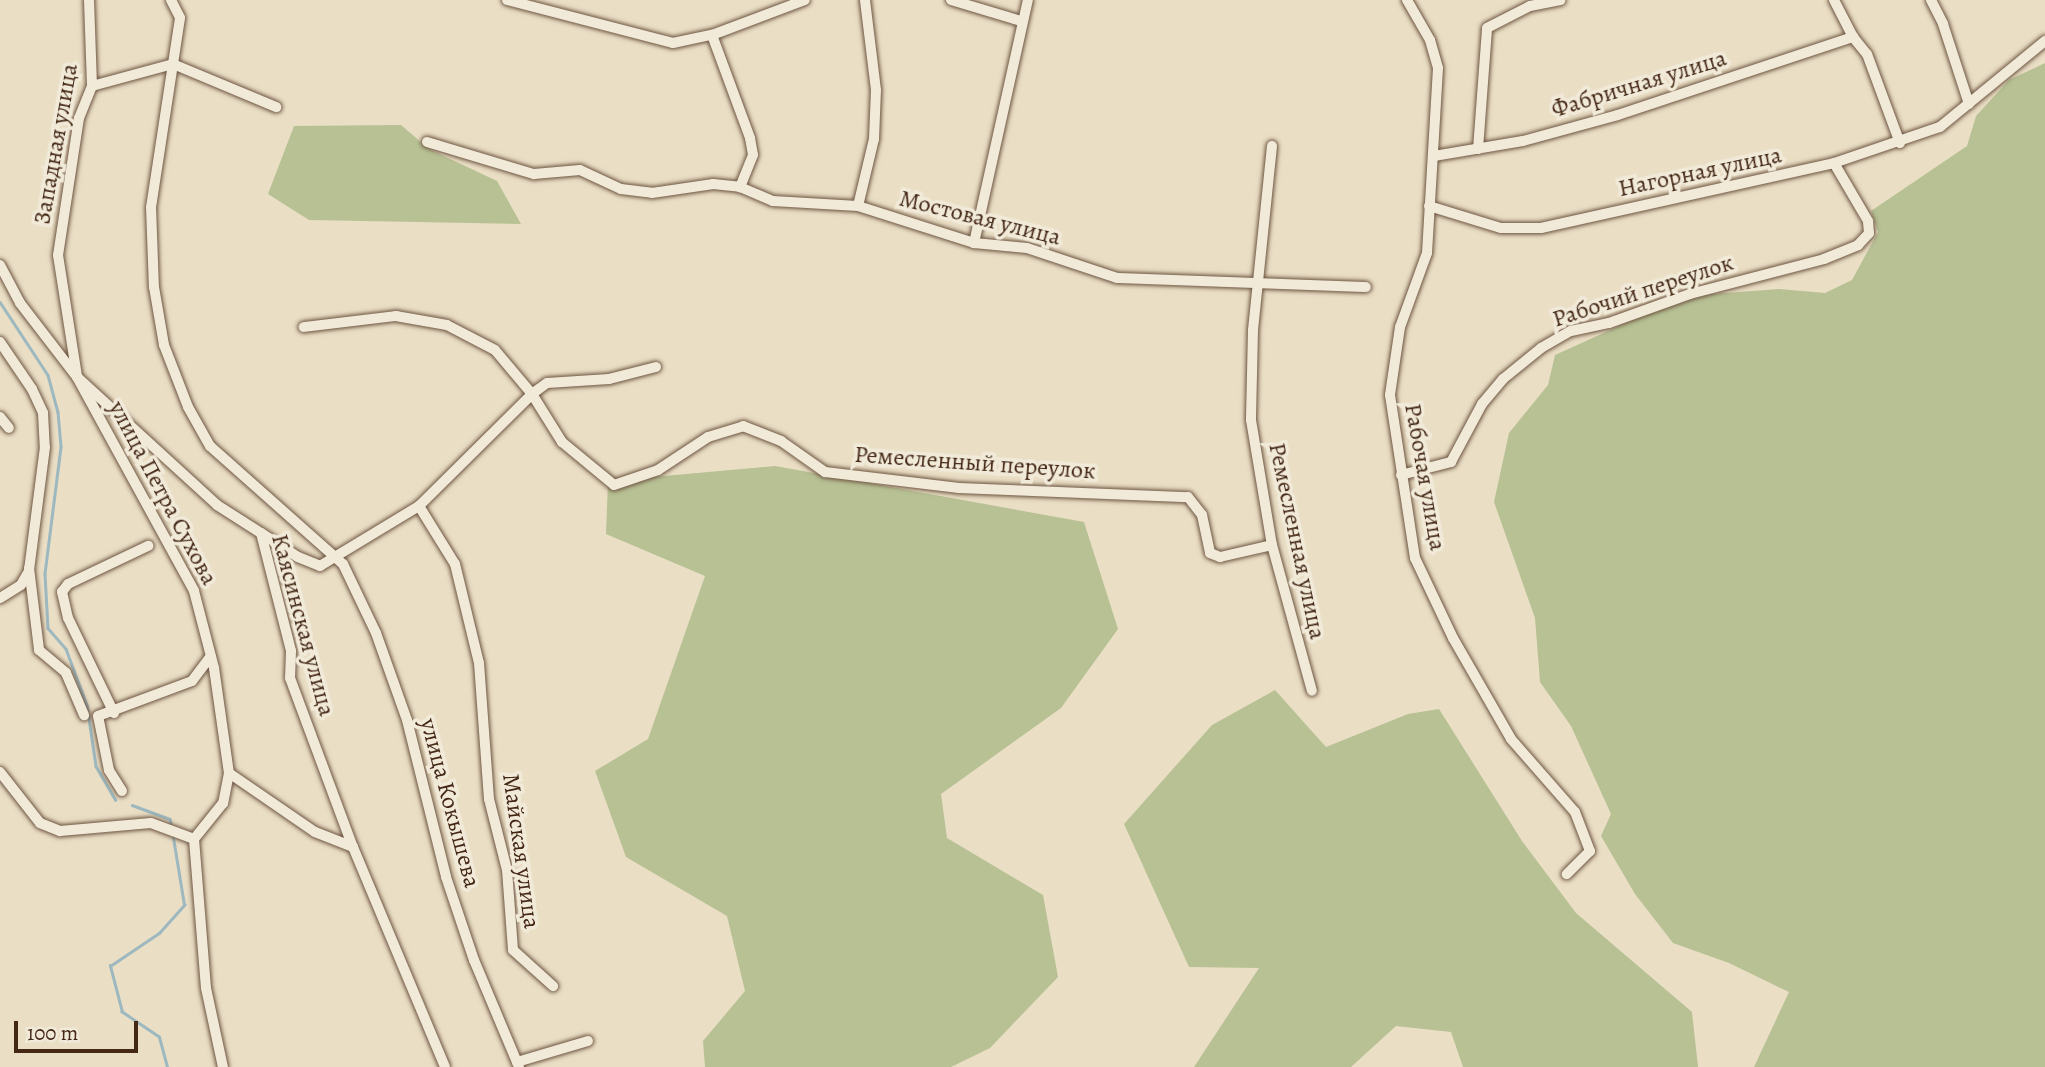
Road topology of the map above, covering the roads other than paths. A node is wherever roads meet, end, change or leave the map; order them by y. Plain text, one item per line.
1 (89, 0) edge
2 (170, 0) edge
3 (507, 0) edge
4 (804, 0) edge
5 (865, 0) edge
6 (951, 0) edge
7 (1028, 0) edge
8 (1406, 0) edge
9 (1560, 0) edge
10 (1834, 0) edge
11 (1931, 0) edge
12 (1021, 21) junction
13 (712, 35) junction
14 (1853, 37) junction
15 (2045, 41) edge
16 (173, 64) junction
17 (92, 86) junction
18 (1969, 104) junction
19 (276, 107) dead end
20 (427, 142) dead end
21 (1900, 143) junction
22 (1272, 146) dead end
23 (1478, 149) junction
24 (1434, 156) junction
25 (1835, 163) junction
26 (740, 187) junction
27 (858, 206) junction
28 (1429, 206) junction
29 (975, 243) junction
30 (0, 265) edge
31 (1258, 281) junction
32 (1366, 287) dead end
33 (304, 327) dead end
34 (0, 342) edge
35 (656, 367) dead end
36 (76, 377) junction
37 (532, 394) junction
38 (0, 417) edge
39 (9, 428) dead end
40 (1401, 475) junction
41 (419, 506) junction
42 (261, 533) junction
43 (1272, 545) junction
44 (148, 546) dead end
45 (333, 555) junction
46 (29, 568) junction
47 (0, 598) edge
48 (211, 656) junction
49 (1312, 691) dead end
50 (114, 713) junction
51 (84, 715) dead end
52 (0, 772) edge
53 (229, 773) junction
54 (122, 791) dead end
55 (194, 839) junction
56 (353, 847) junction
57 (1567, 874) dead end
58 (553, 986) dead end
59 (588, 1041) dead end
60 (518, 1065) edge
61 (223, 1067) edge
62 (445, 1067) edge

1 - 17 street, Западная улица
2 - 16 street, улица Кокышева
3 - 13 street
4 - 13 street
5 - 27 street
6 - 12 street
7 - 12 street
8 - 24 street, Рабочая улица
9 - 23 street
10 - 14 street
11 - 18 street
12 - 29 street
13 - 26 street
14 - 21 street
14 - 23 street, Фабричная улица
15 - 18 street, Нагорная улица
16 - 17 street
16 - 19 street
16 - 45 street, улица Кокышева
17 - 36 street, Западная улица
18 - 21 street, Нагорная улица
20 - 26 street, Мостовая улица
21 - 25 street, Нагорная улица
22 - 31 street, Ремесленная улица
23 - 24 street, Фабричная улица
24 - 28 street, Рабочая улица
25 - 28 street, Нагорная улица
25 - 40 street, Рабочий переулок
26 - 27 street, Мостовая улица
27 - 29 street, Мостовая улица
28 - 40 street, Рабочая улица
29 - 31 street, Мостовая улица
30 - 36 street, улица Петра Сухова
31 - 32 street, Мостовая улица
31 - 43 street, Ремесленная улица
33 - 37 street
34 - 46 street
35 - 37 street
36 - 42 street, Каясинская улица
36 - 48 street, улица Петра Сухова
37 - 41 street
37 - 43 street, Ремесленный переулок
38 - 39 street
40 - 57 street, Рабочая улица
41 - 45 street
41 - 58 street, Майская улица
42 - 45 street
42 - 56 street, Каясинская улица
43 - 49 street, Ремесленная улица
44 - 50 street
45 - 60 street, улица Кокышева
46 - 47 street
46 - 51 street
48 - 50 street
48 - 53 street, улица Петра Сухова
50 - 54 street
52 - 55 street
53 - 55 street, улица Петра Сухова
53 - 56 street
55 - 61 street
56 - 62 street, Каясинская улица
59 - 60 street

